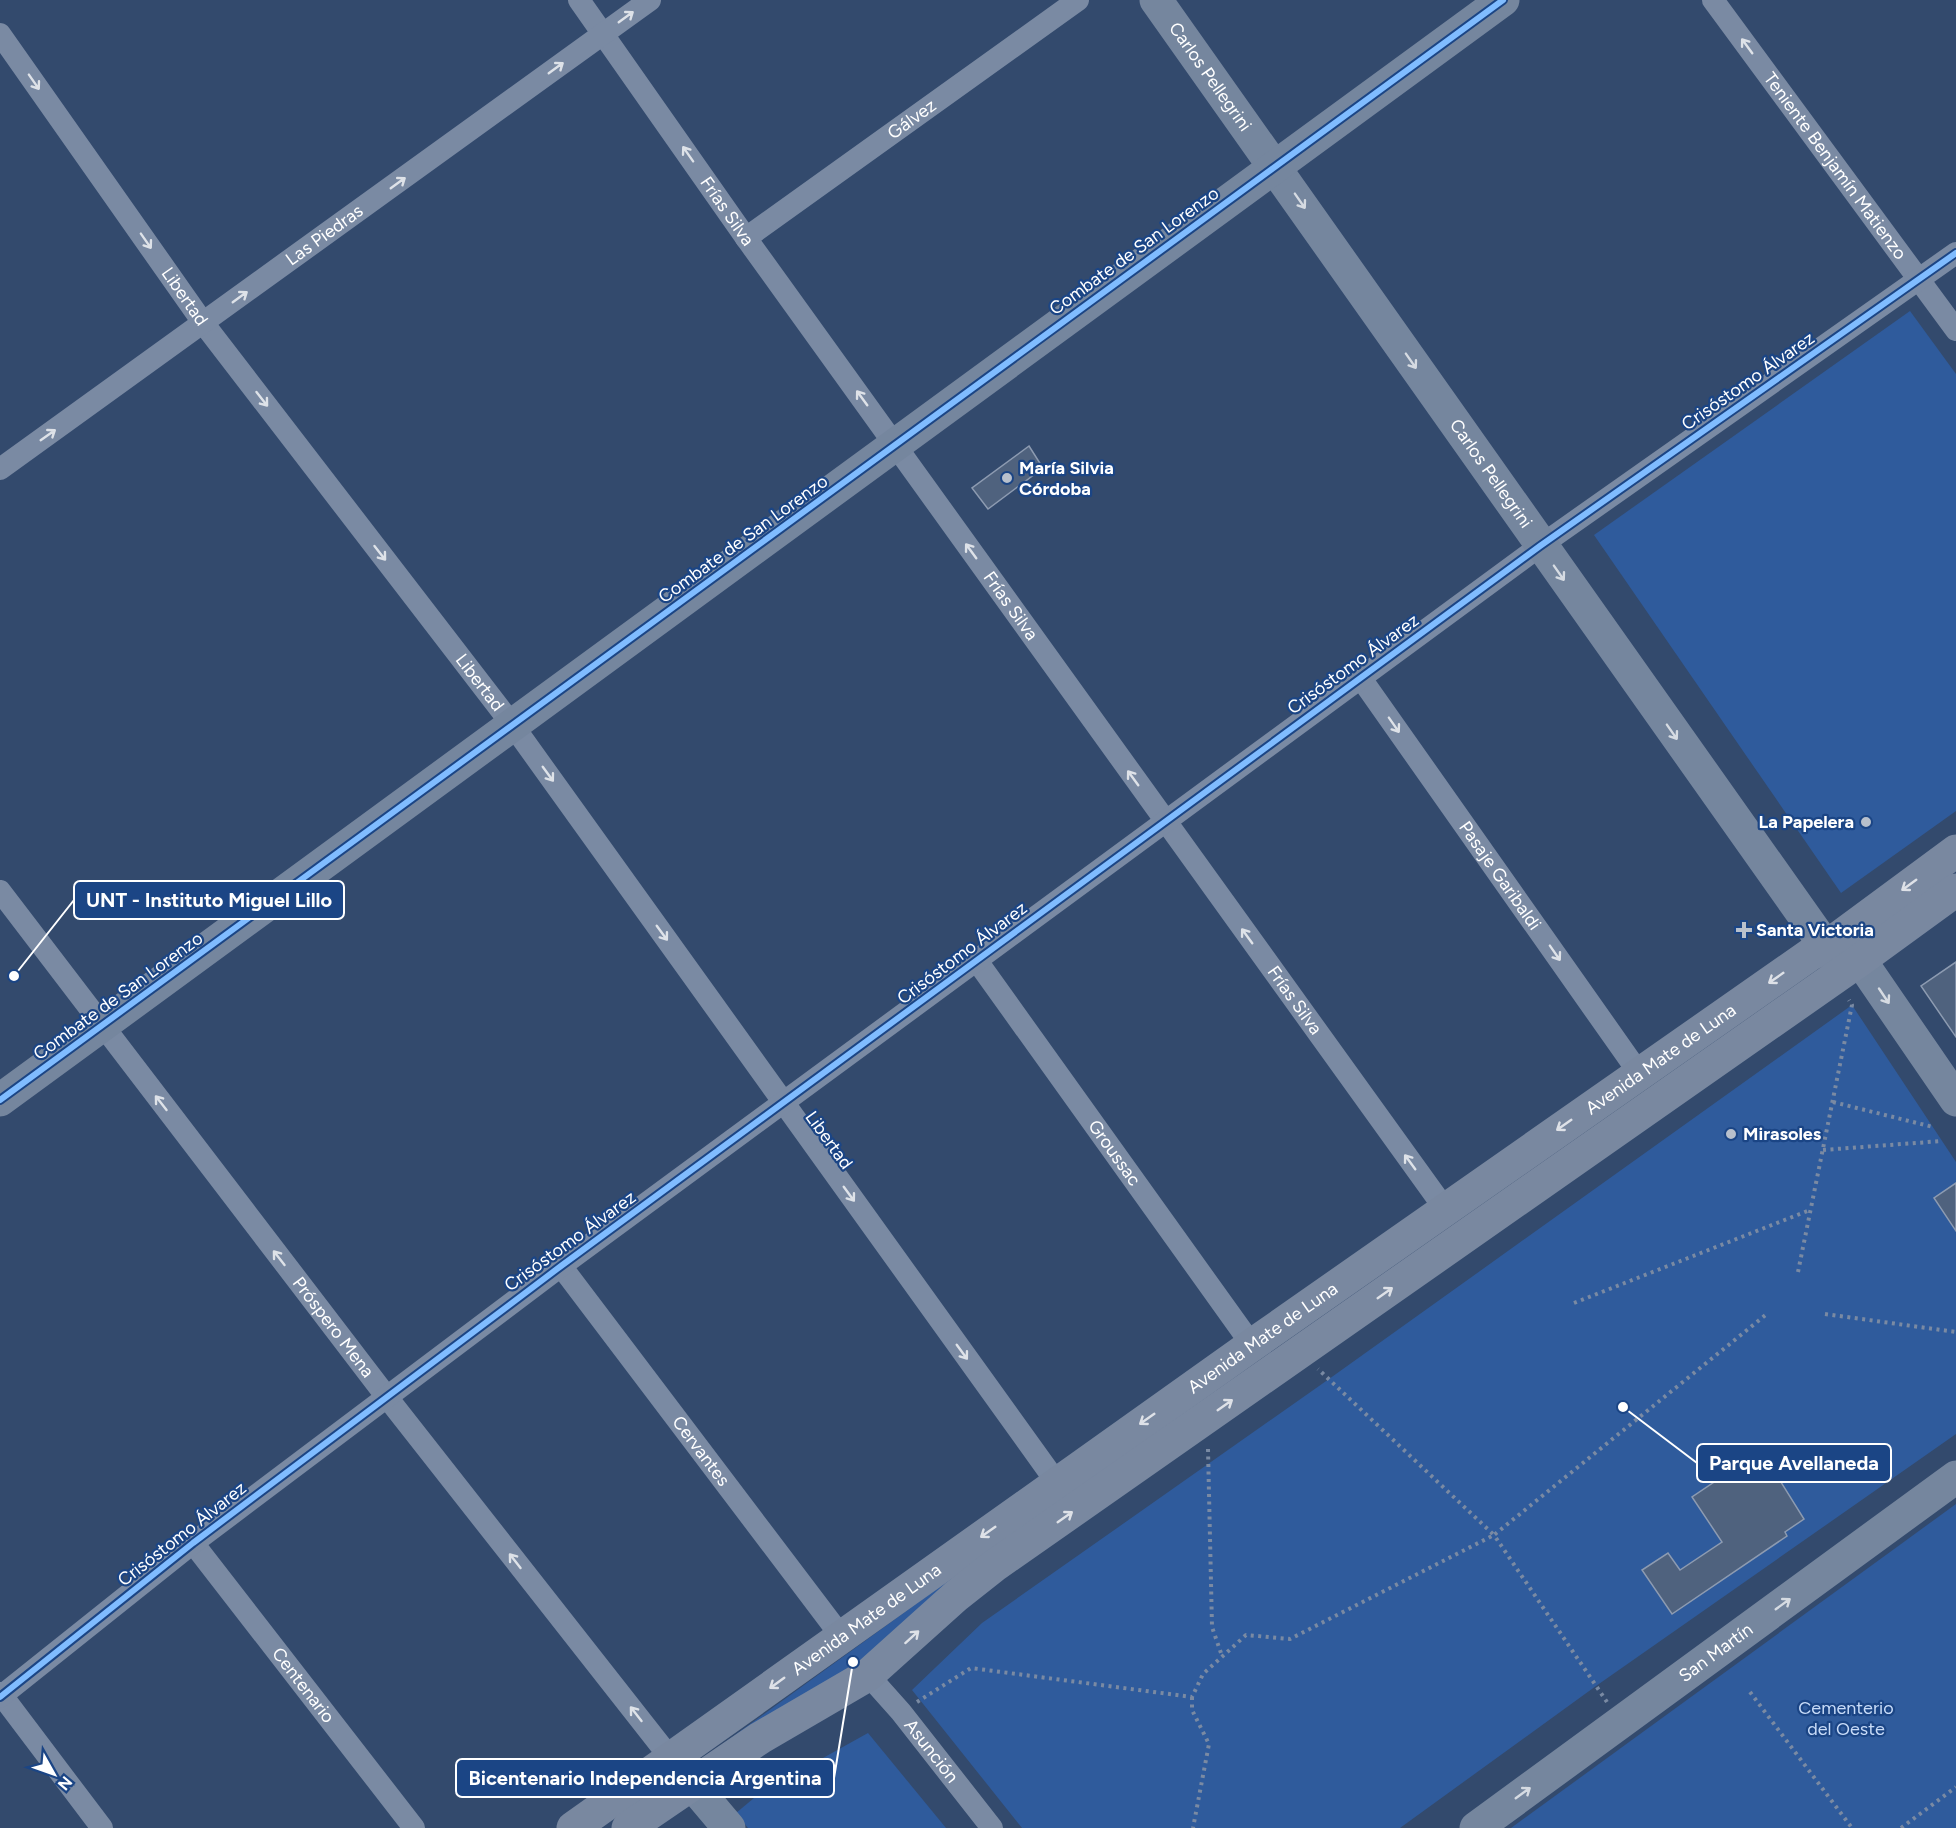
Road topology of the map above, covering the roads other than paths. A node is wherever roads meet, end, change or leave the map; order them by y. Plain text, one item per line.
1 (579, 0) edge
2 (650, 0) edge
3 (1078, 0) edge
4 (1156, 0) edge
5 (1503, 0) edge
6 (1713, 0) edge
7 (0, 34) edge
8 (603, 34) junction
9 (1275, 165) junction
10 (746, 238) junction
11 (1956, 253) edge
12 (1919, 279) junction
13 (204, 324) junction
14 (1956, 330) edge
15 (896, 446) junction
16 (0, 469) edge
17 (1540, 546) junction
18 (1360, 677) junction
19 (514, 727) junction
20 (1164, 822) junction
21 (1956, 851) edge
22 (1956, 890) edge
23 (0, 891) edge
24 (1826, 948) junction
25 (1860, 960) junction
26 (977, 961) junction
27 (101, 1026) junction
28 (1639, 1073) junction
29 (0, 1100) edge
30 (1956, 1100) edge
31 (784, 1104) junction
32 (1445, 1209) junction
33 (561, 1266) junction
34 (1252, 1345) junction
35 (386, 1396) junction
36 (1956, 1477) edge
37 (1057, 1483) junction
38 (193, 1544) junction
39 (842, 1636) junction
40 (868, 1675) junction
41 (1, 1695) edge
42 (681, 1772) junction
43 (102, 1828) edge
44 (414, 1828) edge
45 (573, 1828) edge
46 (628, 1828) edge
47 (729, 1828) edge
48 (992, 1828) edge
49 (1476, 1828) edge

1 - 8 street, Frías Silva
8 -> 2 street, Las Piedras
3 - 10 street, Gálvez
4 - 9 street, Carlos Pellegrini
5 - 9 street, Combate de San Lorenzo
12 -> 6 street, Teniente Benjamín Matienzo
7 -> 13 street, Libertad
10 -> 8 street, Frías Silva
13 -> 8 street, Las Piedras
9 - 15 street, Combate de San Lorenzo
9 -> 17 street, Carlos Pellegrini
15 -> 10 street, Frías Silva
11 - 12 street, Crisóstomo Álvarez
12 - 14 street, Teniente Benjamín Matienzo
12 - 17 street, Crisóstomo Álvarez
16 -> 13 street, Las Piedras
13 -> 19 street, Libertad
15 - 19 street, Combate de San Lorenzo
20 -> 15 street, Frías Silva
17 - 18 street, Crisóstomo Álvarez
17 -> 24 street, Carlos Pellegrini
18 - 20 street, Crisóstomo Álvarez
18 -> 28 street, Pasaje Garibaldi
19 - 27 street, Combate de San Lorenzo
19 -> 31 street, Libertad
20 - 26 street, Crisóstomo Álvarez
32 -> 20 street, Frías Silva
21 -> 24 main road, Avenida Mate de Luna
22 - 25 main road, Avenida Mate de Luna
23 - 27 street, Próspero Mena
24 - 25 street
24 -> 28 main road, Avenida Mate de Luna
25 -> 30 street
40 -> 25 main road, Avenida Mate de Luna
26 - 31 street, Crisóstomo Álvarez
26 - 34 street, Groussac
27 - 29 street, Combate de San Lorenzo
35 -> 27 street, Próspero Mena
28 -> 32 main road, Avenida Mate de Luna
31 - 33 street, Crisóstomo Álvarez
31 -> 37 street, Libertad
32 - 34 main road, Avenida Mate de Luna
33 - 35 street, Crisóstomo Álvarez
33 - 39 street, Cervantes
34 -> 37 main road, Avenida Mate de Luna
35 - 38 street, Crisóstomo Álvarez
42 -> 35 street, Próspero Mena
49 -> 36 street, San Martín
37 -> 39 main road, Avenida Mate de Luna
38 - 41 street, Crisóstomo Álvarez
38 - 44 street, Centenario
39 -> 42 main road, Avenida Mate de Luna
40 - 42 main road, Avenida Mate de Luna
40 - 48 street, Asunción
41 - 43 street
42 - 45 main road, Avenida Mate de Luna
42 - 46 main road, Avenida Mate de Luna
42 - 47 street

